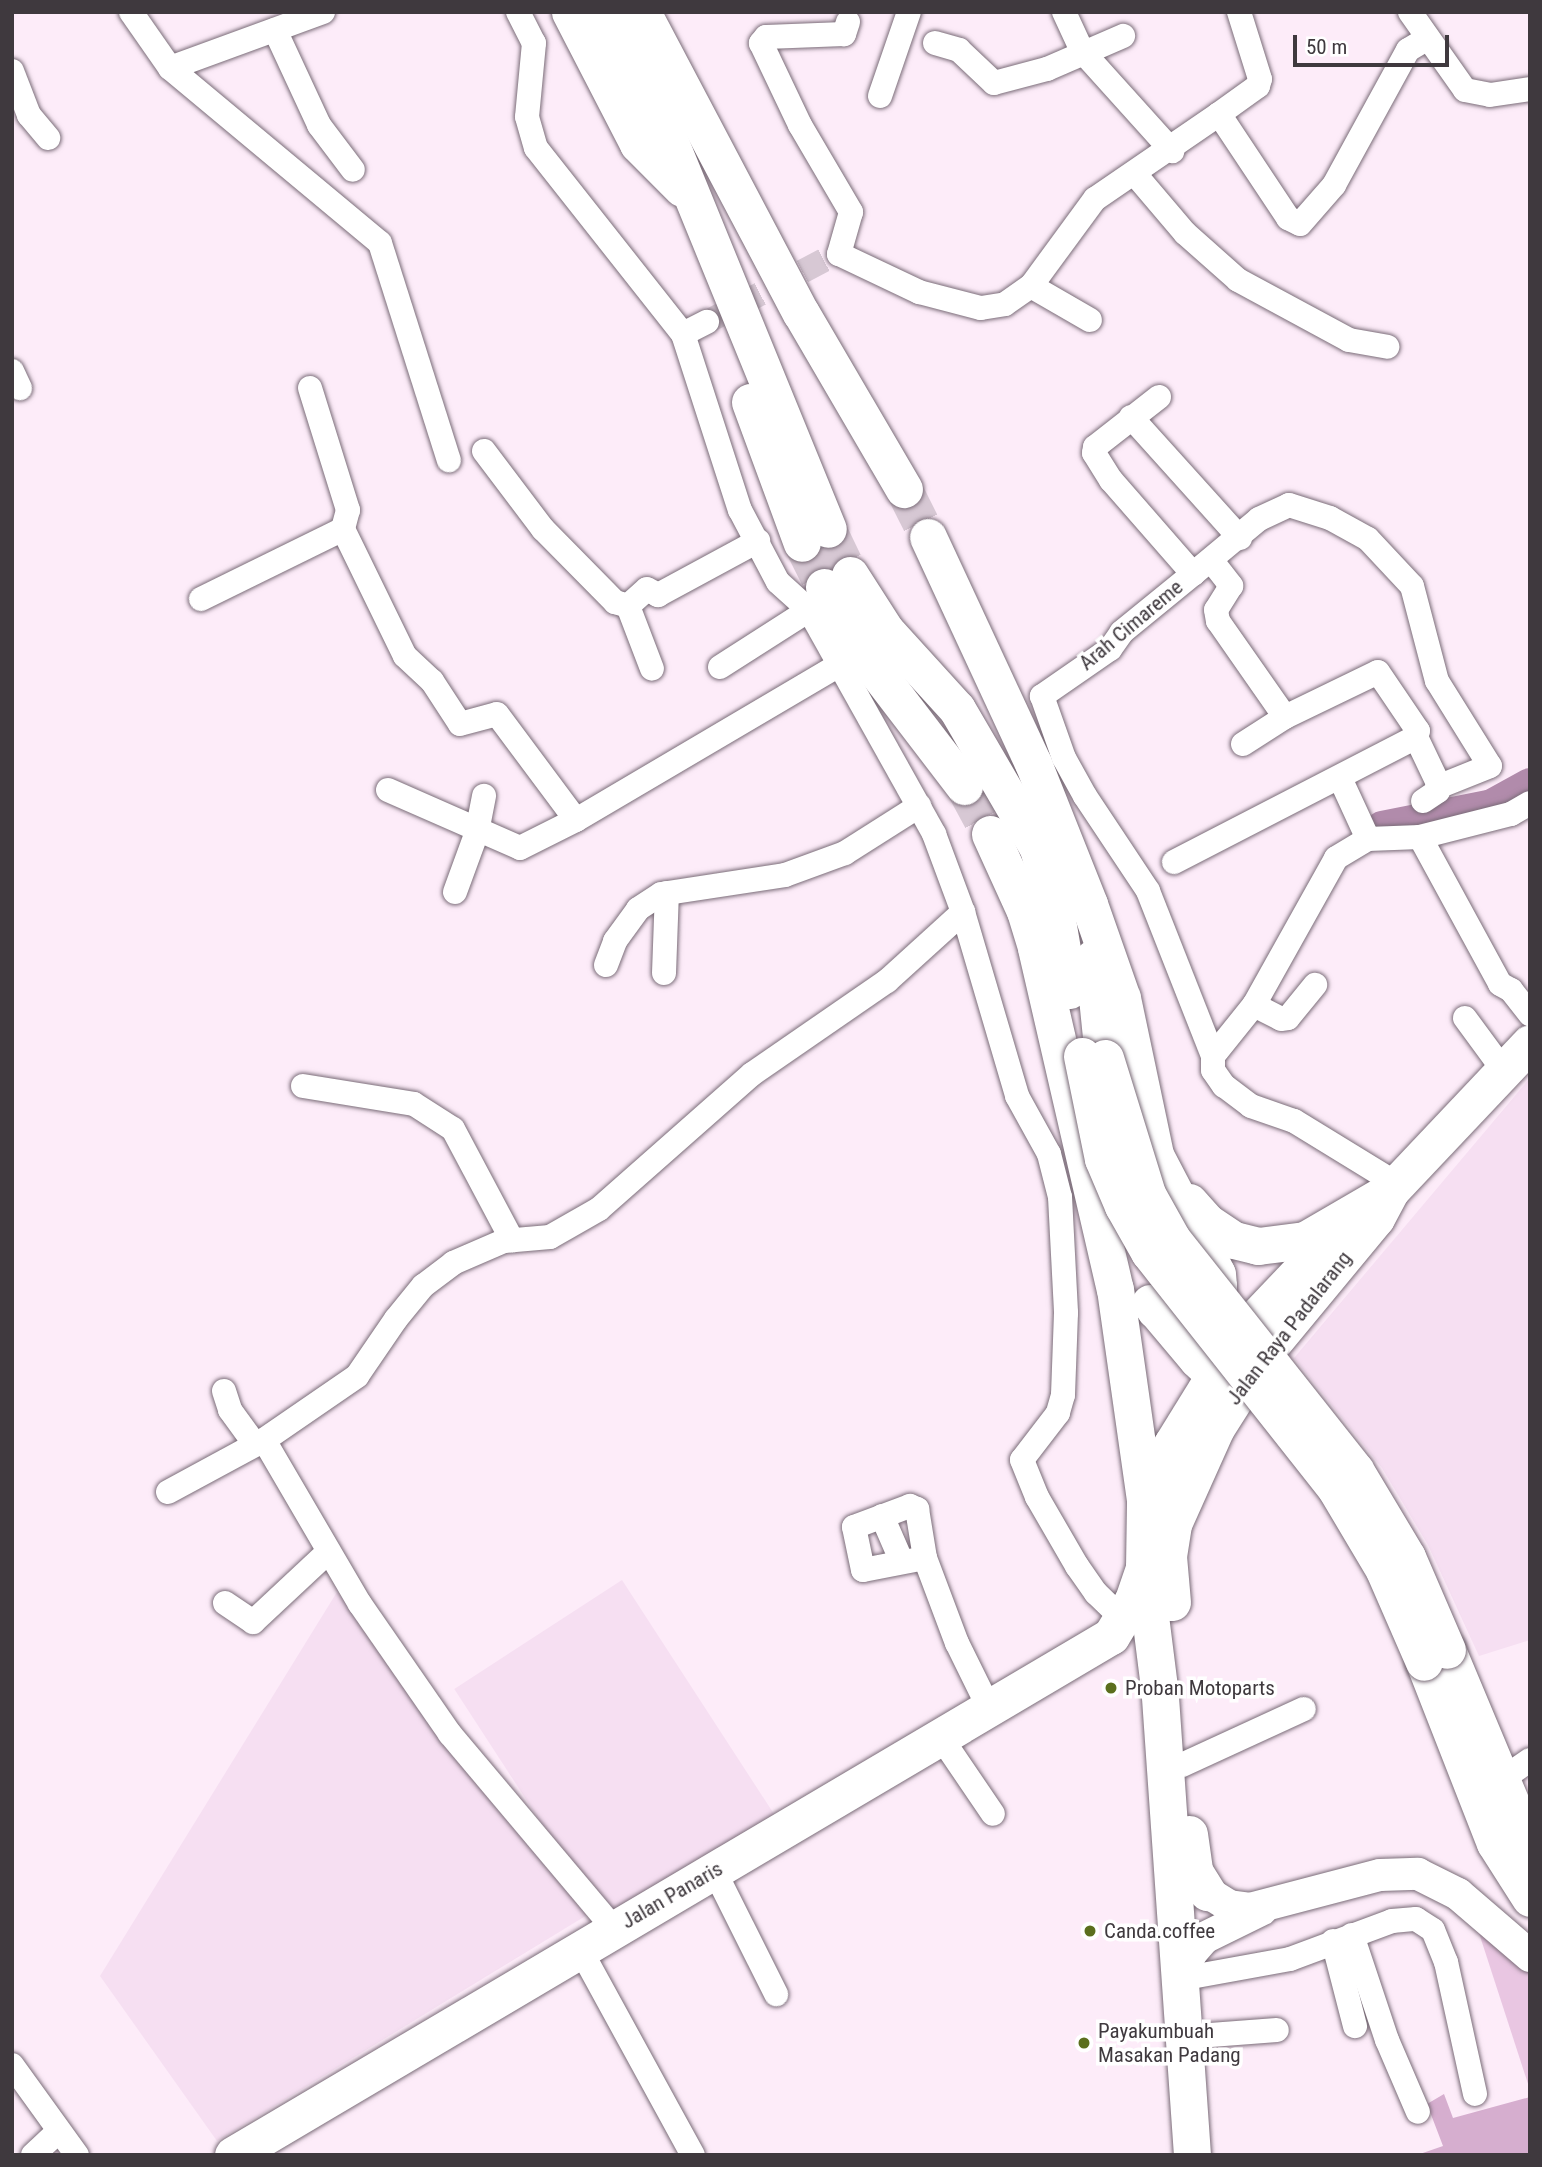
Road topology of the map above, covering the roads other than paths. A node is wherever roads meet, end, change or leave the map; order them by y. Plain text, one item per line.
1 (131, 12) edge
2 (323, 12) edge
3 (518, 12) edge
4 (570, 12) edge
5 (609, 12) edge
6 (642, 12) edge
7 (909, 12) edge
8 (1064, 12) edge
9 (1239, 12) edge
10 (1410, 12) edge
11 (843, 28) dead end
12 (275, 30) junction
13 (1123, 36) dead end
14 (1426, 39) junction
15 (934, 43) dead end
16 (1082, 51) junction
17 (170, 68) junction
18 (12, 71) edge
19 (1530, 89) edge
20 (880, 96) dead end
21 (1219, 114) junction
22 (48, 138) dead end
23 (1172, 151) junction
24 (353, 170) dead end
25 (1135, 173) junction
26 (697, 204) junction
27 (1031, 286) junction
28 (1090, 320) dead end
29 (707, 322) tunnel mouth
30 (682, 334) junction
31 (1387, 347) dead end
32 (310, 388) dead end
33 (1159, 397) dead end
34 (1131, 417) junction
35 (484, 451) dead end
36 (449, 460) dead end
37 (904, 489) tunnel mouth
38 (344, 529) junction
39 (815, 536) tunnel mouth
40 (928, 537) tunnel mouth
41 (1240, 538) junction
42 (758, 541) junction
43 (1202, 567) junction
44 (828, 590) junction
45 (201, 599) dead end
46 (628, 606) junction
47 (839, 664) junction
48 (720, 667) dead end
49 (652, 669) dead end
50 (1285, 717) junction
51 (1416, 737) junction
52 (1243, 744) dead end
53 (1340, 778) junction
54 (964, 786) tunnel mouth
55 (387, 790) dead end
56 (484, 796) dead end
57 (1530, 803) edge
58 (919, 806) junction
59 (576, 820) junction
60 (477, 832) junction
61 (990, 834) tunnel mouth
62 (1420, 836) junction
63 (1368, 839) junction
64 (1174, 862) dead end
65 (455, 892) dead end
66 (667, 893) junction
67 (1088, 904) junction
68 (963, 912) junction
69 (606, 965) dead end
70 (664, 973) dead end
71 (1315, 985) dead end
72 (1254, 1005) junction
73 (1530, 1014) edge
74 (1465, 1018) dead end
75 (1530, 1043) edge
76 (1092, 1051) junction
77 (1213, 1056) junction
78 (1504, 1071) junction
79 (303, 1086) dead end
80 (1161, 1170) junction
81 (1074, 1187) junction
82 (1380, 1201) junction
83 (1207, 1222) junction
84 (512, 1240) junction
85 (1290, 1300) junction
86 (1155, 1310) junction
87 (1224, 1384) junction
88 (224, 1391) dead end
89 (259, 1441) junction
90 (168, 1492) dead end
91 (1145, 1503) junction
92 (882, 1516) junction
93 (328, 1552) junction
94 (913, 1559) junction
95 (1144, 1568) junction
96 (225, 1603) dead end
97 (1116, 1627) junction
98 (1436, 1656) junction
99 (1157, 1670) junction
100 (1487, 1704) dead end
101 (989, 1709) junction
102 (1304, 1709) dead end
103 (940, 1737) junction
104 (1182, 1765) junction
105 (1522, 1765) edge
106 (1530, 1809) edge
107 (993, 1814) dead end
108 (1530, 1848) edge
109 (714, 1870) junction
110 (1322, 1890) junction
111 (1207, 1892) joint
112 (1530, 1898) edge
113 (614, 1929) junction
114 (1342, 1938) junction
115 (580, 1950) junction
116 (1530, 1956) edge
117 (1180, 1979) junction
118 (776, 1994) dead end
119 (1356, 2026) dead end
120 (1277, 2030) dead end
121 (1184, 2038) junction
122 (12, 2065) edge
123 (1475, 2094) dead end
124 (1418, 2112) dead end
125 (59, 2132) junction
126 (33, 2155) edge
127 (77, 2155) edge
128 (233, 2155) edge
129 (693, 2155) edge
130 (1192, 2155) edge

1 - 17 street
2 - 12 street
3 - 30 street
4 - 26 highway
5 - 26 highway
6 - 37 highway
7 - 20 street
8 - 16 street
9 - 21 street
10 - 14 street
11 - 27 street
12 - 17 street
12 - 24 street
13 - 16 street
14 - 19 street
14 - 21 street
15 - 16 street
16 - 23 street
17 - 36 street
18 - 22 street
21 - 23 street
23 - 25 street
25 - 27 street
25 - 31 street
26 - 39 highway
27 - 28 street
29 - 30 street
30 - 42 street
32 - 38 street
33 - 34 street, Arah Cimareme
34 - 41 street
34 - 43 street, Arah Cimareme
35 - 46 street
38 - 45 street
38 - 59 street
40 - 67 highway
41 - 43 street
41 - 51 street
42 - 44 street
42 - 46 street
43 - 50 street
43 - 77 street, Arah Cimareme
44 - 47 street
44 - 48 street
44 - 54 highway
44 - 76 highway
46 - 49 street
47 - 58 street
47 - 59 street
50 - 51 street
50 - 52 street
51 - 53 street
53 - 63 street
53 - 64 street
55 - 60 street
56 - 60 street
57 - 62 street
58 - 66 street
58 - 68 street
59 - 60 street
60 - 65 street
61 - 81 highway
62 - 63 street
62 - 73 street
63 - 72 street
66 - 69 street
66 - 70 street
67 - 76 highway
67 - 80 highway
68 - 81 street
68 - 84 street
71 - 72 street
72 - 77 street
74 - 78 street
75 - 78 highway
76 - 98 highway, bridge
77 - 82 street
78 - 82 highway
79 - 84 street
80 - 83 highway
80 - 86 highway
81 - 86 highway
81 - 91 highway
81 - 97 street
82 - 83 highway
82 - 85 highway, Jalan Raya Padalarang
83 - 85 highway
84 - 89 street
85 - 87 highway, Jalan Raya Padalarang
86 - 87 highway
87 - 91 highway, Jalan Raya Padalarang
87 - 104 highway, Jalan Raya Padalarang
88 - 89 street
89 - 90 street
89 - 93 street
91 - 95 highway, Jalan Raya Padalarang
92 - 94 street
92 - 94 street
92 - 94 street
93 - 96 street
93 - 113 street
94 - 101 street
95 - 97 highway
95 - 99 highway, Jalan Raya Padalarang
97 - 99 highway
97 - 101 highway, Jalan Panaris
98 - 108 highway
98 - 112 highway
99 - 117 highway, Jalan Raya Padalarang
100 - 105 street
101 - 103 highway, Jalan Panaris
102 - 104 street
103 - 107 street
103 - 109 highway, Jalan Panaris
104 - 111 highway, Jalan Raya Padalarang
105 - 106 street
109 - 113 highway, Jalan Panaris
109 - 118 street
110 - 111 main road
110 - 116 main road
110 - 117 main road
113 - 115 highway, Jalan Panaris
114 - 117 street
114 - 119 street
114 - 123 street
114 - 124 street
115 - 128 highway, Jalan Panaris
115 - 129 street
117 - 121 highway, Jalan Raya Padalarang
120 - 121 street
121 - 130 highway, Jalan Raya Padalarang
122 - 125 street
125 - 126 street
125 - 127 street

